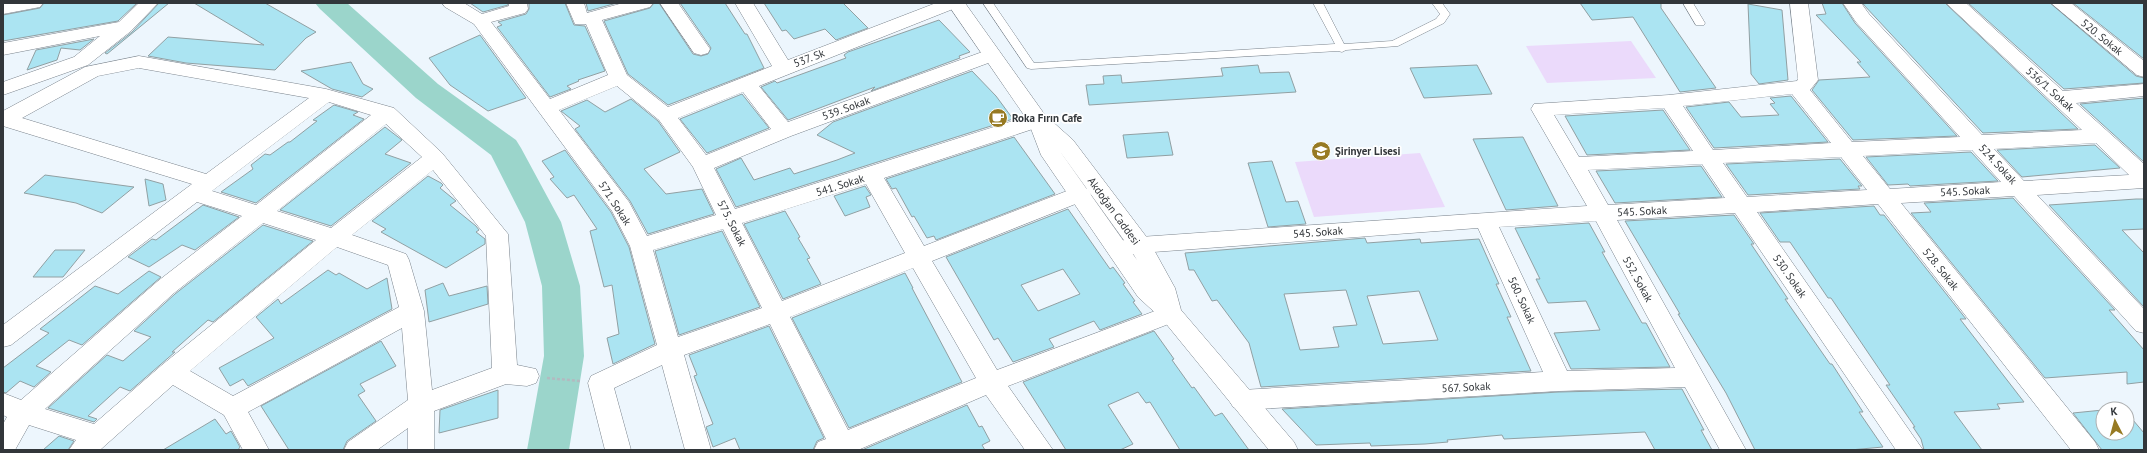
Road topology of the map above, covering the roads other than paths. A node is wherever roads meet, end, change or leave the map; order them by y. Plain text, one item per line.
1 (34, 3) edge
2 (149, 3) edge
3 (450, 3) edge
4 (518, 3) edge
5 (575, 3) edge
6 (644, 3) edge
7 (669, 3) edge
8 (744, 3) edge
9 (954, 3) edge
10 (988, 3) edge
11 (1318, 3) edge
12 (1437, 3) edge
13 (1688, 3) edge
14 (1799, 3) edge
15 (1852, 3) edge
16 (1955, 3) edge
17 (2060, 3) edge
18 (3, 9) edge
19 (586, 18) junction
20 (480, 20) junction
21 (1700, 24) dead end
22 (124, 27) junction
23 (3, 49) edge
24 (702, 49) dead end
25 (1342, 49) junction
26 (992, 54) junction
27 (81, 60) junction
28 (783, 68) junction
29 (2144, 71) edge
30 (619, 78) junction
31 (3, 79) edge
32 (748, 84) junction
33 (1797, 87) junction
34 (3, 89) edge
35 (2144, 90) edge
36 (326, 95) junction
37 (2059, 98) junction
38 (1670, 101) junction
39 (546, 108) junction
40 (387, 113) junction
41 (666, 115) junction
42 (4, 120) edge
43 (1038, 120) junction
44 (784, 131) junction
45 (2101, 136) junction
46 (1979, 144) junction
47 (1847, 151) junction
48 (1708, 157) junction
49 (435, 158) junction
50 (1574, 164) junction
51 (702, 165) junction
52 (871, 175) junction
53 (2144, 176) edge
54 (2144, 182) edge
55 (201, 187) junction
56 (2021, 188) junction
57 (1080, 194) junction
58 (1883, 196) junction
59 (1742, 205) junction
60 (259, 213) junction
61 (1602, 213) junction
62 (729, 219) junction
63 (1485, 220) junction
64 (334, 237) junction
65 (1140, 245) junction
66 (641, 246) junction
67 (1118, 249) junction
68 (919, 256) junction
69 (412, 311) junction
70 (777, 312) junction
71 (1171, 314) junction
72 (2144, 324) edge
73 (3, 338) edge
74 (670, 350) junction
75 (171, 372) junction
76 (1691, 376) junction
77 (1559, 381) junction
78 (991, 382) junction
79 (1242, 400) junction
80 (421, 405) junction
81 (13, 408) edge
82 (233, 408) junction
83 (91, 443) edge
84 (3, 448) edge
85 (838, 448) edge
86 (256, 450) edge
87 (357, 450) edge
88 (421, 450) edge
89 (618, 450) edge
90 (698, 450) edge
91 (1040, 450) edge
92 (1285, 450) edge
93 (1298, 450) edge
94 (1733, 450) edge
95 (1910, 450) edge
96 (2086, 450) edge

1 - 18 street
2 - 22 street
3 - 20 street, 571. Sokak
4 - 20 street
5 - 19 street, 575. Sokak
6 - 19 street
7 - 24 street
8 - 28 street
9 - 26 street, Akdoğan Caddesi
9 - 28 street, 537. Sk
10 - 25 lane
11 - 25 lane
12 - 25 lane
13 - 21 lane
14 - 33 street
15 - 46 street, 524. Sokak
16 - 37 street, 536/1. Sokak
17 - 29 street, 520. Sokak
19 - 30 street, 575. Sokak
20 - 39 street, 571. Sokak
22 - 23 street
22 - 27 street
26 - 43 street, Akdoğan Caddesi
26 - 44 street, 539. Sokak
27 - 31 street
27 - 34 street
28 - 32 street, 537. Sk
30 - 39 street
30 - 41 street, 575. Sokak
32 - 41 street, 537. Sk
32 - 44 street
33 - 38 street
33 - 47 street, 528. Sokak
35 - 37 street
36 - 40 street
36 - 42 street
36 - 55 street
37 - 45 street, 536/1. Sokak
38 - 48 street, 530. Sokak
38 - 50 street, 552. Sokak
39 - 66 street, 571. Sokak
40 - 49 street
40 - 60 street
41 - 51 street, 575. Sokak
42 - 55 street
43 - 52 street, 541. Sokak
43 - 57 street, Akdoğan Caddesi
43 - 65 street, Akdoğan Caddesi
44 - 51 street, 539. Sokak
45 - 46 street
45 - 53 street, 536/1. Sokak
46 - 47 street
46 - 56 street, 524. Sokak
47 - 48 street
47 - 58 street, 528. Sokak
48 - 50 street
48 - 59 street, 530. Sokak
49 - 64 street
49 - 80 street
50 - 61 street, 552. Sokak
51 - 62 street, 575. Sokak
52 - 62 street, 541. Sokak
52 - 68 street
54 - 56 street, 545. Sokak
55 - 60 street
55 - 73 street
56 - 58 street, 545. Sokak
56 - 72 street, 524. Sokak
57 - 67 street, Akdoğan Caddesi
57 - 68 street
58 - 59 street, 545. Sokak
58 - 96 street, 528. Sokak
59 - 61 street, 545. Sokak
59 - 95 street, 530. Sokak
60 - 64 street
60 - 81 street
61 - 63 street, 545. Sokak
61 - 76 street, 552. Sokak
62 - 66 street, 541. Sokak
62 - 70 street, 575. Sokak
63 - 65 street, 545. Sokak
63 - 77 street, 560. Sokak
64 - 69 street
64 - 75 street
65 - 67 street, 545. Sokak
65 - 71 street, Akdoğan Caddesi
66 - 74 street, 571. Sokak
67 - 71 street, Akdoğan Caddesi
68 - 70 street
68 - 78 street
69 - 80 street
69 - 82 street
70 - 74 street
70 - 85 street, 575. Sokak
71 - 78 street
71 - 79 street, Akdoğan Caddesi
74 - 89 street
74 - 90 street, 571. Sokak
75 - 82 street
75 - 83 street
76 - 77 street, 567. Sokak
76 - 94 street, 552. Sokak
77 - 79 street, 567. Sokak
78 - 85 street
78 - 91 street
79 - 92 street, Akdoğan Caddesi
79 - 93 street, Akdoğan Caddesi
80 - 87 street
80 - 88 street
81 - 83 street
81 - 84 street
82 - 86 street

